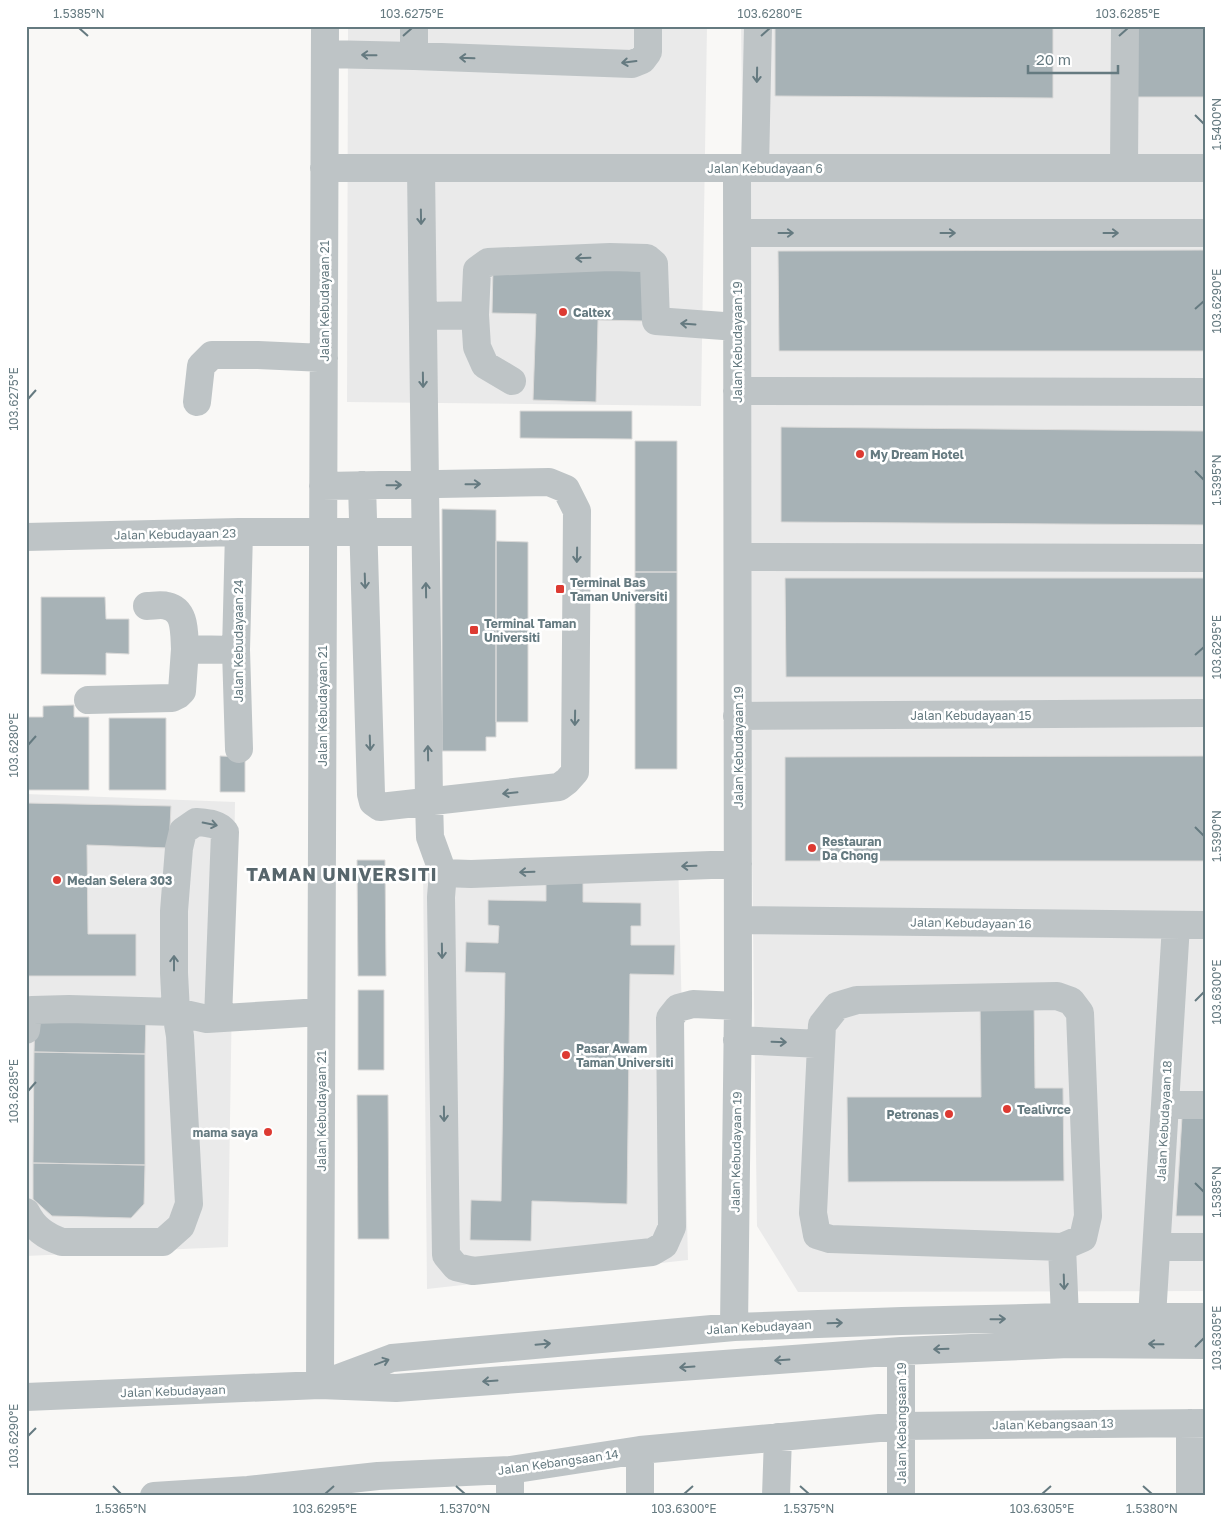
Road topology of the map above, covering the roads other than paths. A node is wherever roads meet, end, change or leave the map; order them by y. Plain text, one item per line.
1 (325, 26) edge
2 (414, 26) edge
3 (648, 26) edge
4 (758, 26) edge
5 (1125, 26) edge
6 (325, 54) junction
7 (414, 56) junction
8 (324, 168) junction
9 (746, 168) junction
10 (1124, 168) junction
11 (1205, 168) edge
12 (421, 169) junction
13 (737, 233) junction
14 (1205, 233) edge
15 (475, 315) junction
16 (423, 316) junction
17 (737, 327) junction
18 (324, 358) junction
19 (512, 381) dead end
20 (737, 391) junction
21 (1205, 392) edge
22 (196, 402) dead end
23 (425, 484) junction
24 (362, 485) junction
25 (323, 486) junction
26 (239, 532) junction
27 (323, 532) junction
28 (364, 532) junction
29 (426, 532) junction
30 (26, 537) edge
31 (738, 557) junction
32 (1205, 558) edge
33 (147, 606) dead end
34 (185, 649) junction
35 (236, 650) junction
36 (88, 700) dead end
37 (1205, 713) edge
38 (737, 716) junction
39 (239, 749) dead end
40 (429, 802) junction
41 (738, 864) junction
42 (443, 873) junction
43 (738, 920) junction
44 (1176, 925) junction
45 (1205, 925) edge
46 (738, 1006) junction
47 (176, 1012) junction
48 (321, 1012) junction
49 (218, 1018) junction
50 (26, 1030) edge
51 (737, 1040) junction
52 (821, 1044) junction
53 (1165, 1105) junction
54 (1205, 1105) edge
55 (26, 1212) edge
56 (1157, 1246) junction
57 (1062, 1247) junction
58 (1205, 1247) edge
59 (1205, 1316) edge
60 (1065, 1317) junction
61 (1152, 1317) junction
62 (734, 1326) junction
63 (1205, 1345) edge
64 (900, 1351) junction
65 (320, 1385) junction
66 (26, 1397) edge
67 (1198, 1423) edge
68 (901, 1426) junction
69 (778, 1437) junction
70 (640, 1450) junction
71 (510, 1483) edge
72 (378, 1486) edge
73 (248, 1493) edge
74 (154, 1496) edge
75 (640, 1496) edge
76 (776, 1496) edge
77 (901, 1496) edge
78 (1190, 1496) edge

1 - 6 street, Jalan Kebudayaan 21
2 - 7 street
3 -> 7 street
4 -> 9 street, Jalan Kebudayaan 19
5 - 10 street
7 -> 6 street
6 - 8 street, Jalan Kebudayaan 21
8 - 12 street, Jalan Kebudayaan 6
8 - 18 street, Jalan Kebudayaan 21
9 - 10 street, Jalan Kebudayaan 6
9 - 12 street, Jalan Kebudayaan 6
9 - 13 street, Jalan Kebudayaan 19
10 - 11 street, Jalan Kebudayaan 6
12 -> 16 street
13 -> 14 street
13 - 17 street, Jalan Kebudayaan 19
15 - 16 street
17 -> 15 street
15 - 19 street
16 -> 23 street
17 - 20 street, Jalan Kebudayaan 19
18 - 22 street
18 - 25 street, Jalan Kebudayaan 21
20 - 21 street
20 - 31 street, Jalan Kebudayaan 19
24 -> 23 street
23 - 29 street
23 -> 40 street
24 - 25 street
24 - 28 street
25 - 27 street, Jalan Kebudayaan 21
26 - 27 street, Jalan Kebudayaan 23
26 - 30 street, Jalan Kebudayaan 23
26 - 35 street, Jalan Kebudayaan 24
27 - 28 street, Jalan Kebudayaan 23
27 - 48 street, Jalan Kebudayaan 21
28 - 29 street, Jalan Kebudayaan 23
28 -> 40 street
40 -> 29 street
31 - 32 street
31 - 38 street, Jalan Kebudayaan 19
33 - 34 street
34 - 35 street
34 - 36 street
35 - 39 street, Jalan Kebudayaan 24
37 - 38 street, Jalan Kebudayaan 15
38 - 41 street, Jalan Kebudayaan 19
40 - 42 street
41 -> 42 street
41 - 43 street, Jalan Kebudayaan 19
42 -> 46 street
43 - 44 street, Jalan Kebudayaan 16
43 - 46 street, Jalan Kebudayaan 19
44 - 45 street, Jalan Kebudayaan 16
44 - 53 street, Jalan Kebudayaan 18
46 - 51 street, Jalan Kebudayaan 19
47 - 49 street
47 -> 49 street
47 - 50 street
47 - 55 street
48 - 49 street
48 - 65 street, Jalan Kebudayaan 21
51 -> 52 street
51 - 62 street, Jalan Kebudayaan 19
52 - 57 street
52 - 57 street
53 - 54 street
53 - 56 street, Jalan Kebudayaan 18
56 - 58 street
56 - 61 street, Jalan Kebudayaan 18
57 -> 60 street
59 - 61 street, Jalan Kebudayaan
60 - 61 street, Jalan Kebudayaan
62 -> 60 street, Jalan Kebudayaan
65 -> 62 street, Jalan Kebudayaan
63 -> 64 street, Jalan Kebudayaan
64 -> 65 street, Jalan Kebudayaan
64 - 68 street, Jalan Kebangsaan 19
65 - 66 street, Jalan Kebudayaan
67 - 68 street, Jalan Kebangsaan 13
67 - 78 street
68 - 69 street, Jalan Kebangsaan 14
68 - 77 street, Jalan Kebangsaan 19
69 - 70 street, Jalan Kebangsaan 14
69 - 76 street
70 - 71 street, Jalan Kebangsaan 14
70 - 75 street
71 - 72 street, Jalan Kebangsaan 14
72 - 73 street, Jalan Kebangsaan 14
73 - 74 street, Jalan Kebangsaan 14

